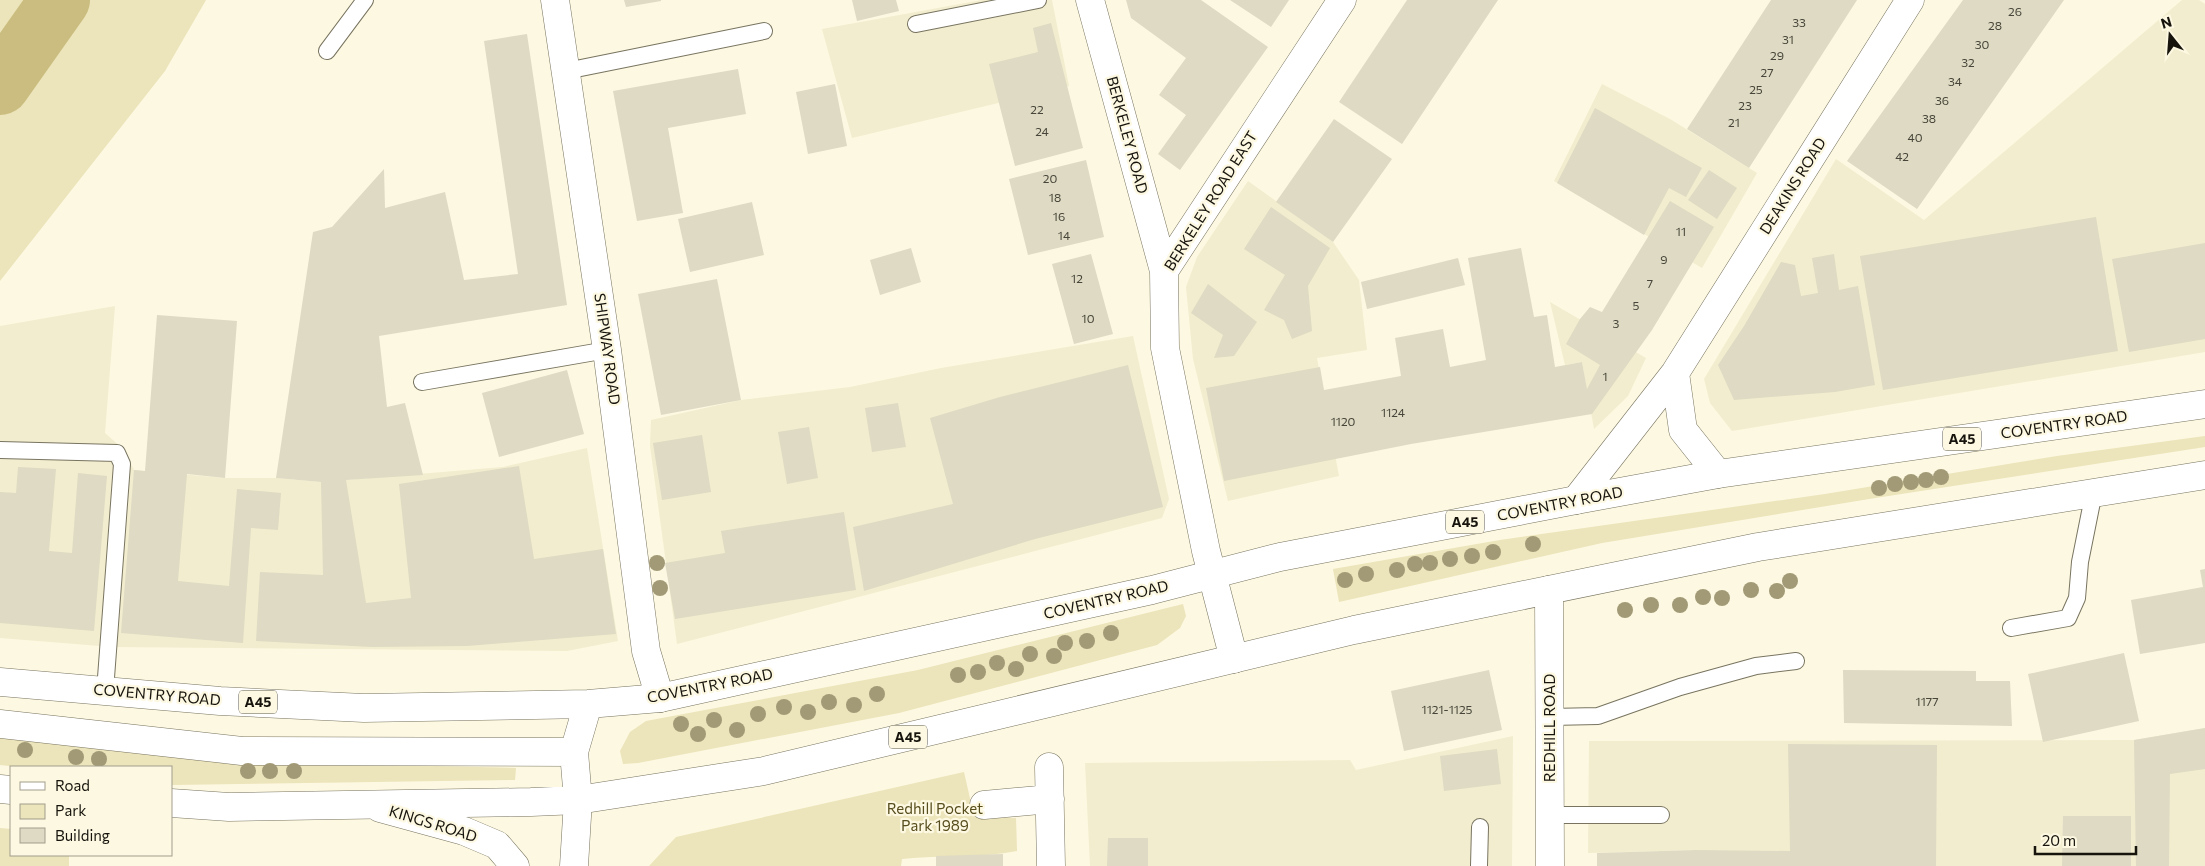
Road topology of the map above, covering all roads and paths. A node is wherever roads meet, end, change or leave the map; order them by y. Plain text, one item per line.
1 (365, 0) edge
2 (556, 0) edge
3 (1038, 0) edge
4 (1090, 0) edge
5 (1342, 0) edge
6 (1910, 0) edge
7 (916, 24) dead end
8 (764, 31) dead end
9 (326, 51) dead end
10 (566, 71) junction
11 (1164, 271) junction
12 (607, 350) junction
13 (1675, 373) junction
14 (422, 382) dead end
15 (2205, 404) edge
16 (0, 450) edge
17 (1718, 474) junction
18 (2205, 475) edge
19 (2094, 492) junction
20 (1576, 500) junction
21 (1213, 574) junction
22 (1549, 590) junction
23 (2011, 628) dead end
24 (1234, 659) junction
25 (1796, 661) dead end
26 (0, 682) edge
27 (105, 691) junction
28 (660, 698) junction
29 (588, 704) junction
30 (1550, 717) junction
31 (0, 724) edge
32 (574, 752) junction
33 (1049, 767) dead end
34 (1050, 799) junction
35 (578, 800) junction
36 (172, 803) edge
37 (984, 805) dead end
38 (371, 806) junction
39 (1550, 815) junction
40 (1661, 815) dead end
41 (1480, 827) dead end
42 (515, 866) edge
43 (574, 866) edge
44 (1051, 866) edge
45 (1479, 866) edge
46 (1550, 866) edge

1 - 9 lane
2 - 10 main road, SHIPWAY ROAD
3 - 7 lane
4 - 11 main road, BERKELEY ROAD
5 - 11 main road, BERKELEY ROAD EAST
6 - 13 main road, DEAKINS ROAD
8 - 10 lane
10 - 12 main road, SHIPWAY ROAD
11 - 21 main road, BERKELEY ROAD EAST
12 - 14 lane
12 - 28 main road, SHIPWAY ROAD
13 - 17 main road
13 - 20 main road, DEAKINS ROAD
15 - 17 main road, COVENTRY ROAD / A45
16 - 27 lane
17 - 20 main road, COVENTRY ROAD / A45
18 - 19 main road, A45
19 - 22 main road, A45
19 - 23 lane
20 - 21 main road, COVENTRY ROAD / A45
21 - 24 main road, BERKELEY ROAD EAST
21 - 28 main road, COVENTRY ROAD / A45
22 - 24 main road, A45
22 - 30 main road, REDHILL ROAD
24 - 35 main road, A45
25 - 30 lane
26 - 27 main road, COVENTRY ROAD / A45
27 - 29 main road, COVENTRY ROAD / A45
28 - 29 main road, COVENTRY ROAD / A45
29 - 32 main road
30 - 39 main road, REDHILL ROAD
31 - 32 main road
32 - 35 main road
33 - 34 main road
34 - 37 main road
34 - 44 main road
35 - 38 main road, A45
35 - 43 main road
36 - 38 main road, A45
38 - 42 main road, KINGS ROAD
39 - 40 lane
39 - 46 main road, REDHILL ROAD
41 - 45 lane

